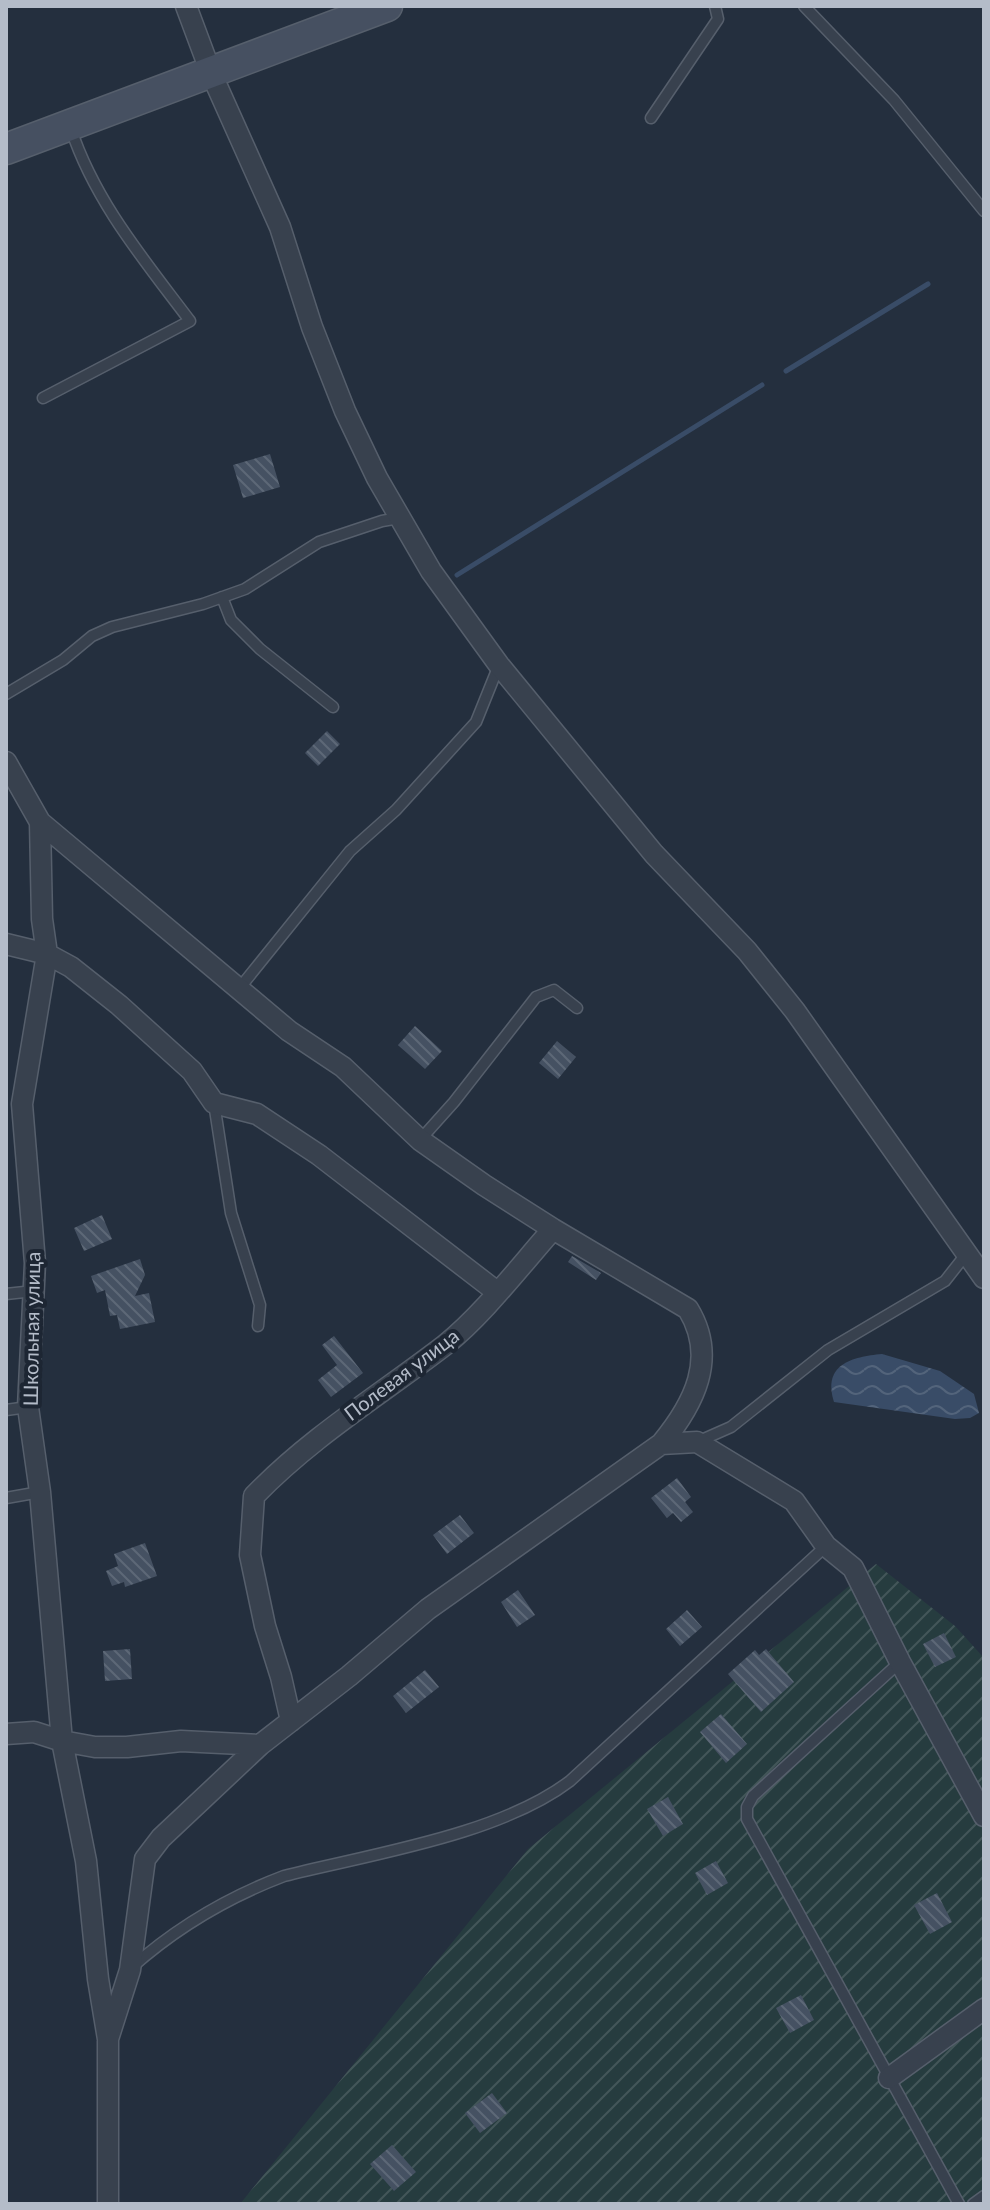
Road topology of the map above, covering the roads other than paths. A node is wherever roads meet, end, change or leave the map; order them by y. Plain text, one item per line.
1 (186, 6) edge
2 (387, 6) edge
3 (715, 6) edge
4 (804, 6) edge
5 (211, 73) junction
6 (651, 118) dead end
7 (69, 124) junction
8 (6, 149) edge
9 (984, 211) edge
10 (43, 398) dead end
11 (399, 518) junction
12 (222, 597) junction
13 (499, 665) junction
14 (6, 694) edge
15 (333, 707) dead end
16 (6, 762) edge
17 (40, 822) junction
18 (6, 944) edge
19 (47, 954) junction
20 (238, 990) junction
21 (577, 1008) dead end
22 (214, 1103) junction
23 (420, 1140) junction
24 (553, 1229) junction
25 (967, 1253) junction
26 (984, 1278) edge
27 (34, 1291) junction
28 (497, 1292) junction
29 (6, 1294) edge
30 (258, 1326) dead end
31 (28, 1407) junction
32 (6, 1410) edge
33 (697, 1442) junction
34 (661, 1444) junction
35 (40, 1492) junction
36 (6, 1498) edge
37 (826, 1546) junction
38 (900, 1662) junction
39 (291, 1721) junction
40 (6, 1734) edge
41 (62, 1741) junction
42 (260, 1745) junction
43 (984, 1816) edge
44 (130, 1970) junction
45 (984, 2009) edge
46 (108, 2039) junction
47 (889, 2078) junction
48 (984, 2196) edge
49 (108, 2204) edge
50 (959, 2204) edge
51 (973, 2204) edge

1 - 5 street
2 - 5 main road
3 - 6 lane
4 - 9 lane
5 - 7 main road
5 - 11 street
7 - 8 main road
7 - 10 lane
11 - 12 lane
11 - 13 street
12 - 14 lane
12 - 15 lane
13 - 20 lane
13 - 25 street
16 - 17 street, Школьная улица
17 - 19 street, Школьная улица
17 - 20 street, Школьная улица
18 - 19 street
19 - 22 street
19 - 27 street, Школьная улица
20 - 23 street, Школьная улица
21 - 23 lane
22 - 28 street
22 - 30 lane
23 - 24 street, Школьная улица
24 - 28 street, Полевая улица
24 - 34 street
25 - 26 street
25 - 33 lane
27 - 29 lane
27 - 31 street, Школьная улица
28 - 39 street, Полевая улица
31 - 32 lane
31 - 35 street, Школьная улица
33 - 34 street
33 - 37 street
34 - 39 street
35 - 36 lane
35 - 41 street, Школьная улица
37 - 38 street
37 - 44 lane
38 - 43 street
38 - 47 lane
39 - 42 street
40 - 41 street
41 - 42 street
41 - 46 street, Школьная улица
42 - 44 street
44 - 46 street
45 - 47 street
46 - 49 street
47 - 50 lane
48 - 51 lane

